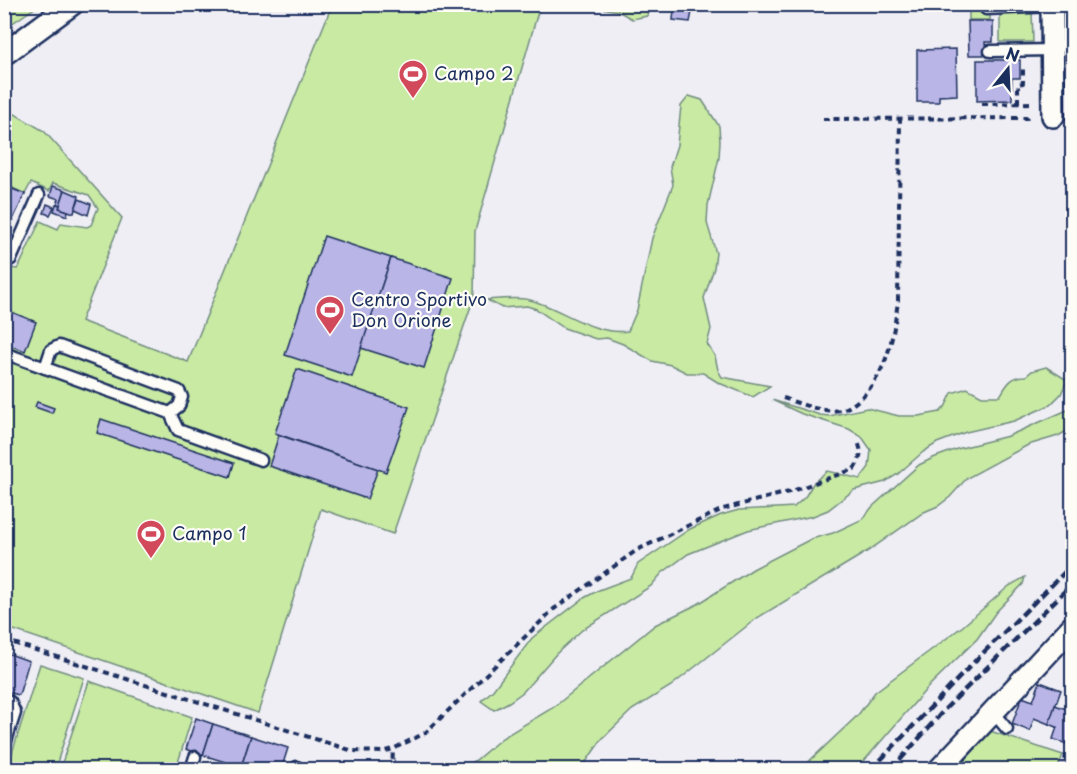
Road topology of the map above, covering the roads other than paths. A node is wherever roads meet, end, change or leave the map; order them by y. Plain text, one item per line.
1 (72, 4) edge
2 (1052, 5) edge
3 (986, 9) dead end
4 (1059, 47) edge
5 (990, 51) dead end
6 (4, 54) edge
7 (1053, 109) road end
8 (39, 195) dead end
9 (4, 263) edge
10 (4, 353) edge
11 (45, 368) junction
12 (170, 413) junction
13 (261, 460) dead end
14 (1072, 627) edge
15 (4, 700) edge
16 (992, 711) junction
17 (1007, 729) dead end
18 (4, 747) edge
19 (195, 758) dead end
20 (191, 770) edge
21 (939, 770) edge

1 - 6 street
2 - 3 lane
2 - 4 street
4 - 5 lane
4 - 7 street
8 - 9 lane
10 - 11 lane
11 - 12 lane
11 - 12 lane
12 - 13 lane
14 - 16 street
15 - 18 lane
16 - 17 lane
16 - 21 street
19 - 20 lane

